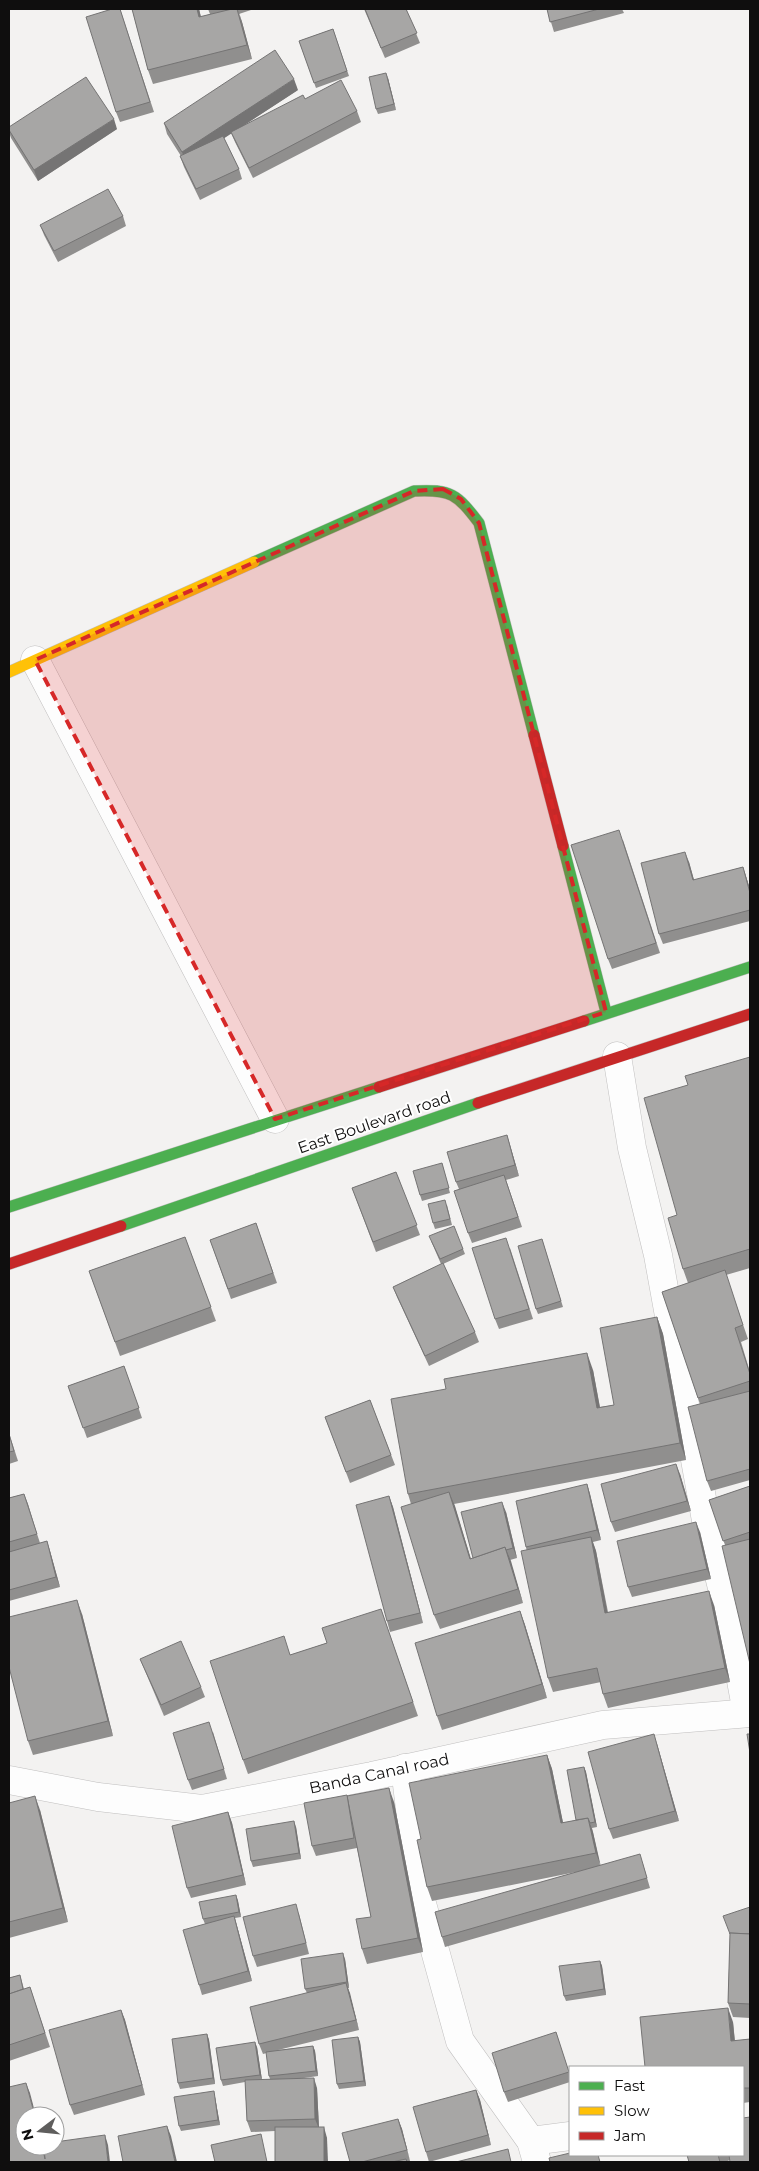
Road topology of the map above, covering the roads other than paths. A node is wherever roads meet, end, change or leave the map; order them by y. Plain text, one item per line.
1 (36, 660) junction
2 (9, 672) edge
3 (750, 966) edge
4 (606, 1012) junction
5 (750, 1014) edge
6 (617, 1056) junction
7 (275, 1119) junction
8 (9, 1207) edge
9 (9, 1264) edge
10 (749, 1713) edge
11 (405, 1768) junction
12 (9, 1780) edge
13 (569, 2136) edge
14 (534, 2151) edge

1 - 2 main road
1 - 4 main road
1 - 7 street
3 - 4 main road
4 - 7 main road
5 - 6 main road, East Boulevard road
6 - 9 main road, East Boulevard road
6 - 10 street
7 - 8 main road
10 - 11 street, Banda Canal road
11 - 12 street, Banda Canal road
11 - 14 street
13 - 14 street

